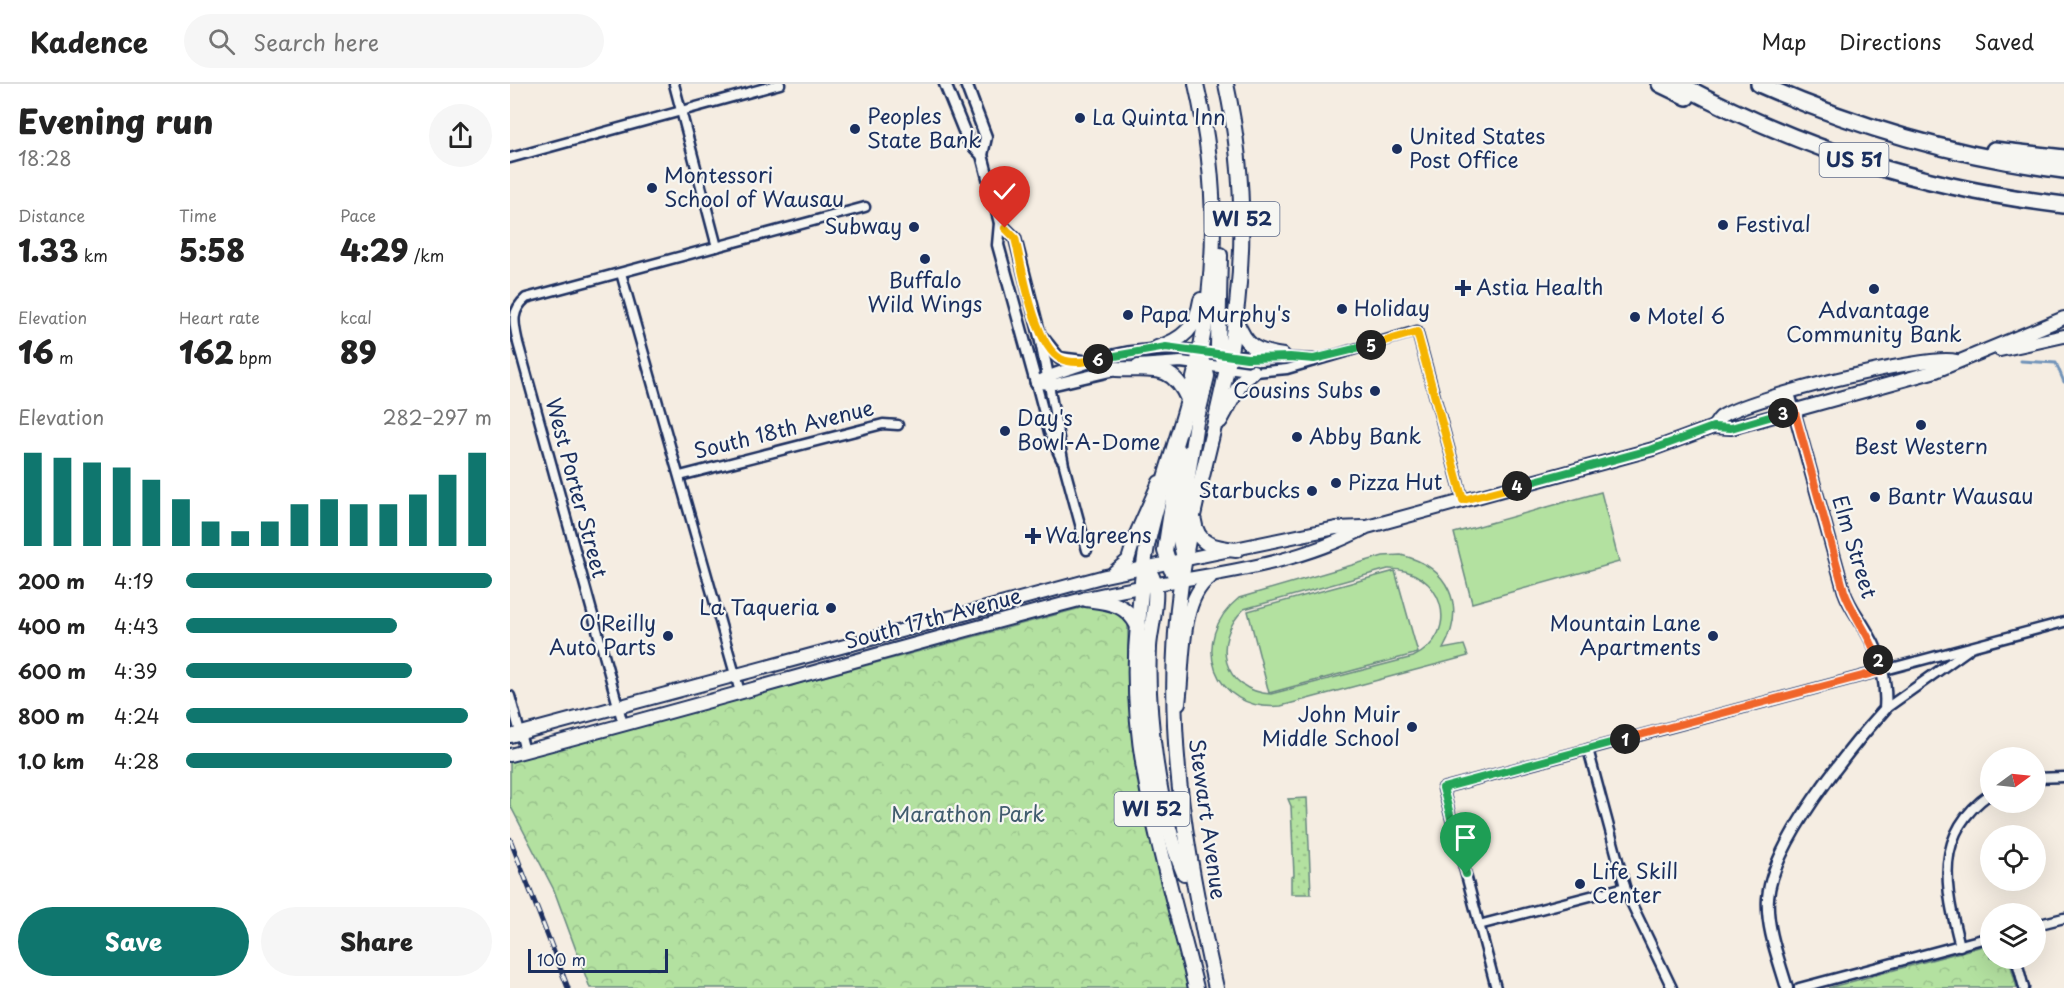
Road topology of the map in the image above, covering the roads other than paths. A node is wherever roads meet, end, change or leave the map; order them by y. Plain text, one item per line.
1 (674, 84) edge
2 (780, 84) edge
3 (945, 84) edge
4 (966, 84) edge
5 (1196, 84) edge
6 (1226, 84) edge
7 (1660, 84) edge
8 (1679, 84) edge
9 (1759, 84) edge
10 (682, 111) junction
11 (1756, 123) junction
12 (1914, 139) junction
13 (982, 155) junction
14 (510, 158) edge
15 (2064, 158) edge
16 (2064, 170) edge
17 (2064, 205) edge
18 (865, 207) dead end
19 (1000, 223) junction
20 (1214, 224) junction
21 (717, 247) junction
22 (1214, 248) junction
23 (621, 273) junction
24 (2064, 318) edge
25 (1235, 319) junction
26 (1040, 332) junction
27 (2064, 336) edge
28 (1157, 348) junction
29 (1986, 352) junction
30 (1283, 356) junction
31 (1201, 359) junction
32 (1225, 359) junction
33 (1314, 359) junction
34 (1089, 361) junction
35 (1956, 361) junction
36 (1116, 369) junction
37 (1253, 372) junction
38 (1048, 380) junction
39 (1036, 382) junction
40 (1790, 393) junction
41 (1188, 399) junction
42 (1794, 409) junction
43 (898, 425) dead end
44 (1181, 426) junction
45 (1713, 427) junction
46 (1208, 444) junction
47 (1172, 457) junction
48 (1064, 465) junction
49 (680, 476) junction
50 (1463, 500) junction
51 (1193, 516) junction
52 (1367, 527) junction
53 (1087, 550) dead end
54 (1236, 550) junction
55 (1185, 560) junction
56 (1168, 563) junction
57 (1144, 568) junction
58 (1105, 576) junction
59 (1213, 576) junction
60 (1181, 582) junction
61 (1148, 587) junction
62 (1086, 599) junction
63 (2064, 622) edge
64 (1138, 626) junction
65 (1974, 646) junction
66 (1881, 671) junction
67 (735, 675) junction
68 (740, 692) junction
69 (510, 696) edge
70 (618, 707) junction
71 (1885, 709) junction
72 (623, 724) junction
73 (1174, 731) junction
74 (515, 735) edge
75 (1588, 749) junction
76 (525, 751) junction
77 (510, 755) edge
78 (2064, 777) edge
79 (2046, 778) edge
80 (1980, 804) edge
81 (1625, 887) junction
82 (1196, 902) junction
83 (2064, 918) edge
84 (2046, 922) edge
85 (1479, 925) junction
86 (1980, 940) edge
87 (1960, 946) junction
88 (2019, 969) edge
89 (1196, 988) edge
90 (1216, 988) edge
91 (1496, 988) edge
92 (1672, 988) edge
93 (1787, 988) edge
94 (1799, 988) edge
95 (2024, 988) edge

1 - 10 street
2 - 10 street
3 - 13 street
4 - 13 street
5 - 20 main road, WI 52
6 - 25 main road, WI 52
7 - 11 highway
8 - 11 highway, US 51
9 - 12 highway, US 51
10 - 14 street
10 - 21 street
11 - 17 highway, US 51
12 - 15 highway
12 - 16 highway, US 51
13 - 19 street
18 - 21 street
19 - 26 street
19 - 39 street
20 - 22 main road, WI 52
20 - 32 main road
21 - 23 street
22 - 28 main road
22 - 31 main road, WI 52
23 - 49 street
23 - 70 street, West Porter Street
24 - 29 main road
25 - 30 main road
25 - 32 main road, WI 52
26 - 34 street
26 - 38 street
27 - 29 main road
28 - 31 street
28 - 34 street
29 - 35 main road
30 - 32 street
30 - 33 street
31 - 32 street
31 - 32 street
31 - 36 street
31 - 41 main road, WI 52
31 - 55 main road
32 - 37 street
32 - 46 main road, WI 52
33 - 37 street
33 - 50 street
34 - 38 street
35 - 40 main road, South 17th Avenue
35 - 42 main road, South 17th Avenue
36 - 38 street
36 - 41 main road
37 - 46 main road
38 - 39 street
38 - 48 street
39 - 48 street
40 - 42 street, Elm Street
40 - 45 main road, South 17th Avenue
41 - 44 main road, WI 52
42 - 45 main road, South 17th Avenue
42 - 66 street, Elm Street
43 - 49 street, South 18th Avenue
44 - 47 main road, WI 52
44 - 56 main road
45 - 50 main road, South 17th Avenue
46 - 51 main road, WI 52
47 - 57 main road, WI 52
47 - 58 main road
48 - 53 street
49 - 67 street
50 - 52 main road, South 17th Avenue
51 - 54 main road
51 - 55 main road, WI 52
52 - 54 main road, South 17th Avenue
52 - 59 main road, South 17th Avenue
54 - 55 main road, South 17th Avenue
55 - 56 main road, South 17th Avenue
55 - 60 main road, WI 52
56 - 57 main road, South 17th Avenue
56 - 60 main road
57 - 58 main road, South 17th Avenue
57 - 61 main road, WI 52
58 - 67 main road, South 17th Avenue
59 - 60 main road, South 17th Avenue
59 - 73 main road
60 - 61 main road, South 17th Avenue
60 - 73 main road, Stewart Avenue / WI 52
61 - 62 main road, South 17th Avenue
61 - 64 main road, Stewart Avenue / WI 52
61 - 82 main road
62 - 64 main road
62 - 68 main road, South 17th Avenue
63 - 65 street
64 - 89 main road, Stewart Avenue / WI 52
65 - 66 street
65 - 71 street
66 - 71 street, Elm Street
66 - 75 street
67 - 68 street
67 - 70 main road, South 17th Avenue
68 - 72 main road, South 17th Avenue
69 - 74 street
70 - 72 street, West Porter Street
70 - 74 main road, South 17th Avenue
71 - 93 street
72 - 76 main road, South 17th Avenue
73 - 82 main road, Stewart Avenue / WI 52
74 - 76 street
75 - 81 street
75 - 85 street
76 - 77 main road, South 17th Avenue
78 - 79 street
80 - 87 street
81 - 85 street
81 - 92 street
82 - 90 main road, Stewart Avenue / WI 52
83 - 84 street
85 - 91 street
86 - 87 street
87 - 94 street
88 - 95 street

